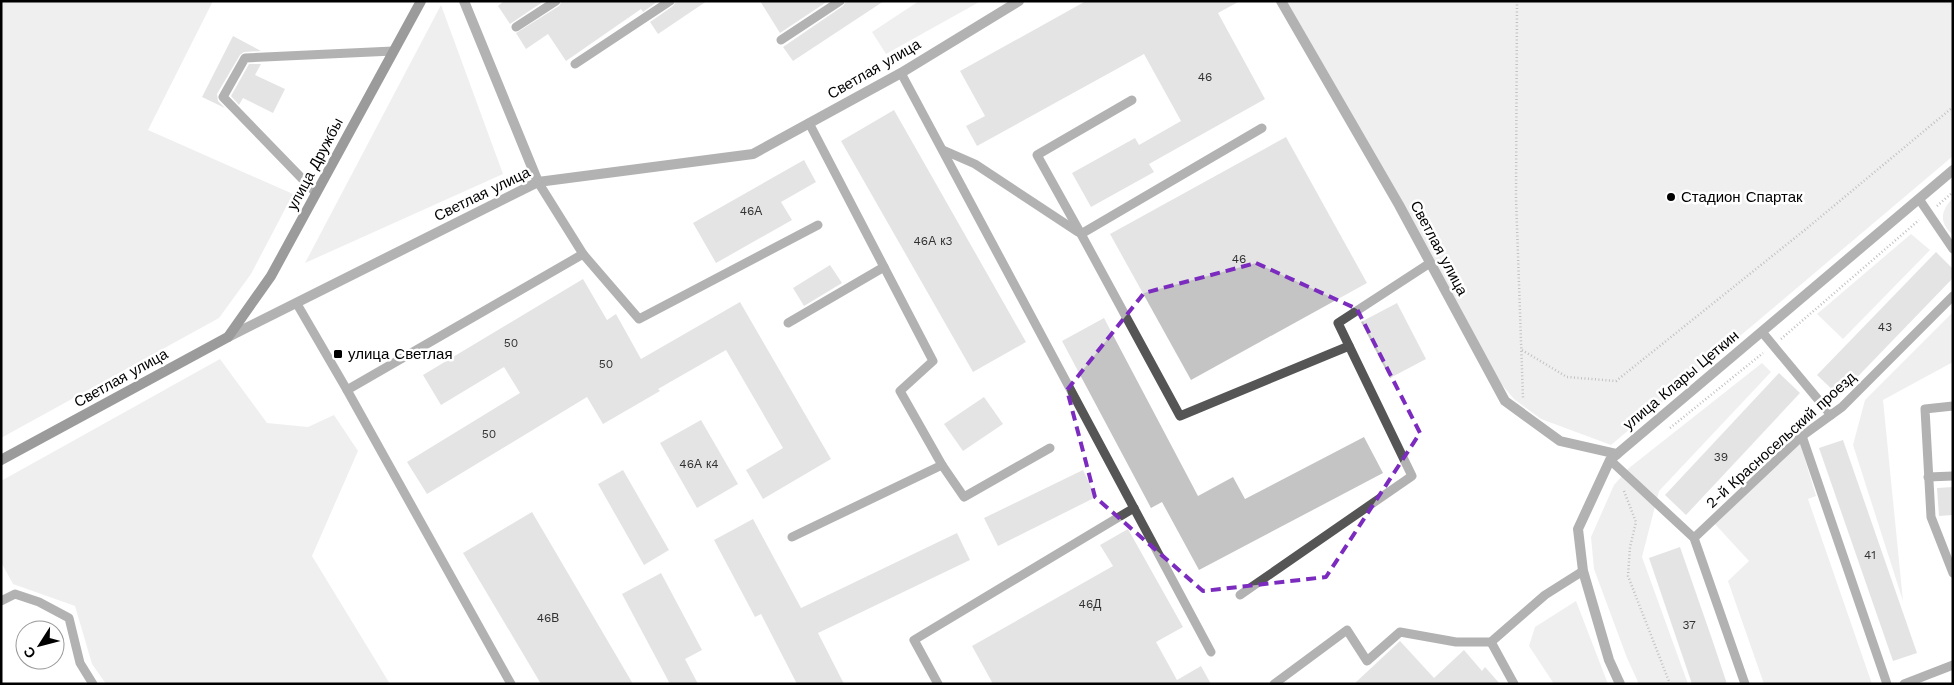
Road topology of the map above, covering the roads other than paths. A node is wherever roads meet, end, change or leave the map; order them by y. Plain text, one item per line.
1 (421, 1) edge
2 (464, 1) edge
3 (556, 1) edge
4 (670, 1) edge
5 (840, 1) edge
6 (1019, 1) edge
7 (1281, 1) edge
8 (516, 28) dead end
9 (781, 40) dead end
10 (393, 51) junction
11 (575, 64) dead end
12 (901, 73) junction
13 (1132, 100) dead end
14 (809, 123) junction
15 (1262, 128) dead end
16 (942, 150) junction
17 (1953, 170) edge
18 (538, 182) junction
19 (316, 193) junction
20 (1919, 199) junction
21 (818, 225) dead end
22 (1081, 234) junction
23 (1953, 248) edge
24 (583, 254) junction
25 (1430, 263) junction
26 (884, 267) junction
27 (1953, 296) edge
28 (297, 304) junction
29 (788, 323) dead end
30 (1762, 332) junction
31 (228, 337) junction
32 (1349, 346) junction
33 (347, 390) junction
34 (1953, 406) edge
35 (1831, 415) junction
36 (1802, 436) junction
37 (1050, 448) dead end
38 (1614, 457) junction
39 (1, 460) edge
40 (942, 465) junction
41 (1953, 476) edge
42 (1928, 477) junction
43 (1134, 508) junction
44 (792, 537) dead end
45 (1694, 538) junction
46 (1583, 571) junction
47 (1953, 573) edge
48 (1240, 595) dead end
49 (1, 601) edge
50 (1491, 642) junction
51 (1211, 652) dead end
52 (1953, 664) edge
53 (93, 684) edge
54 (511, 684) edge
55 (938, 684) edge
56 (1274, 684) edge
57 (1514, 684) edge
58 (1620, 684) edge
59 (1745, 684) edge
60 (1887, 684) edge
61 (1904, 684) edge

1 - 10 street, улица Дружбы
2 - 18 street
3 - 8 lane
4 - 11 lane
5 - 9 lane
6 - 12 street, Светлая улица
7 - 25 street, Светлая улица
10 - 19 street, улица Дружбы
10 - 19 lane
12 - 14 street, Светлая улица
12 - 16 lane
13 - 22 lane
14 - 18 street, Светлая улица
14 - 26 lane
15 - 22 lane
16 - 22 lane
16 - 43 lane
17 - 20 street, улица Клары Цеткин
18 - 24 lane
18 - 28 street, Светлая улица
19 - 31 street, улица Дружбы
20 - 23 lane
20 - 30 street, улица Клары Цеткин
21 - 24 lane
22 - 32 lane
24 - 33 lane
25 - 32 lane
25 - 38 street, Светлая улица
26 - 29 lane
26 - 40 lane
27 - 35 lane, 2-й Красносельский проезд
28 - 31 street, Светлая улица
28 - 33 lane
30 - 35 lane
30 - 38 street, улица Клары Цеткин
31 - 39 street, Светлая улица
32 - 48 lane
33 - 54 lane
34 - 42 lane
35 - 36 lane, 2-й Красносельский проезд
36 - 45 lane, 2-й Красносельский проезд
36 - 60 lane
37 - 40 lane
38 - 45 lane
38 - 46 street, улица Клары Цеткин
40 - 44 lane
41 - 42 lane
42 - 47 lane
43 - 51 lane
43 - 55 lane
45 - 59 lane
46 - 50 lane
46 - 58 street, улица Клары Цеткин
49 - 53 lane
50 - 56 lane
50 - 57 lane
52 - 61 lane

